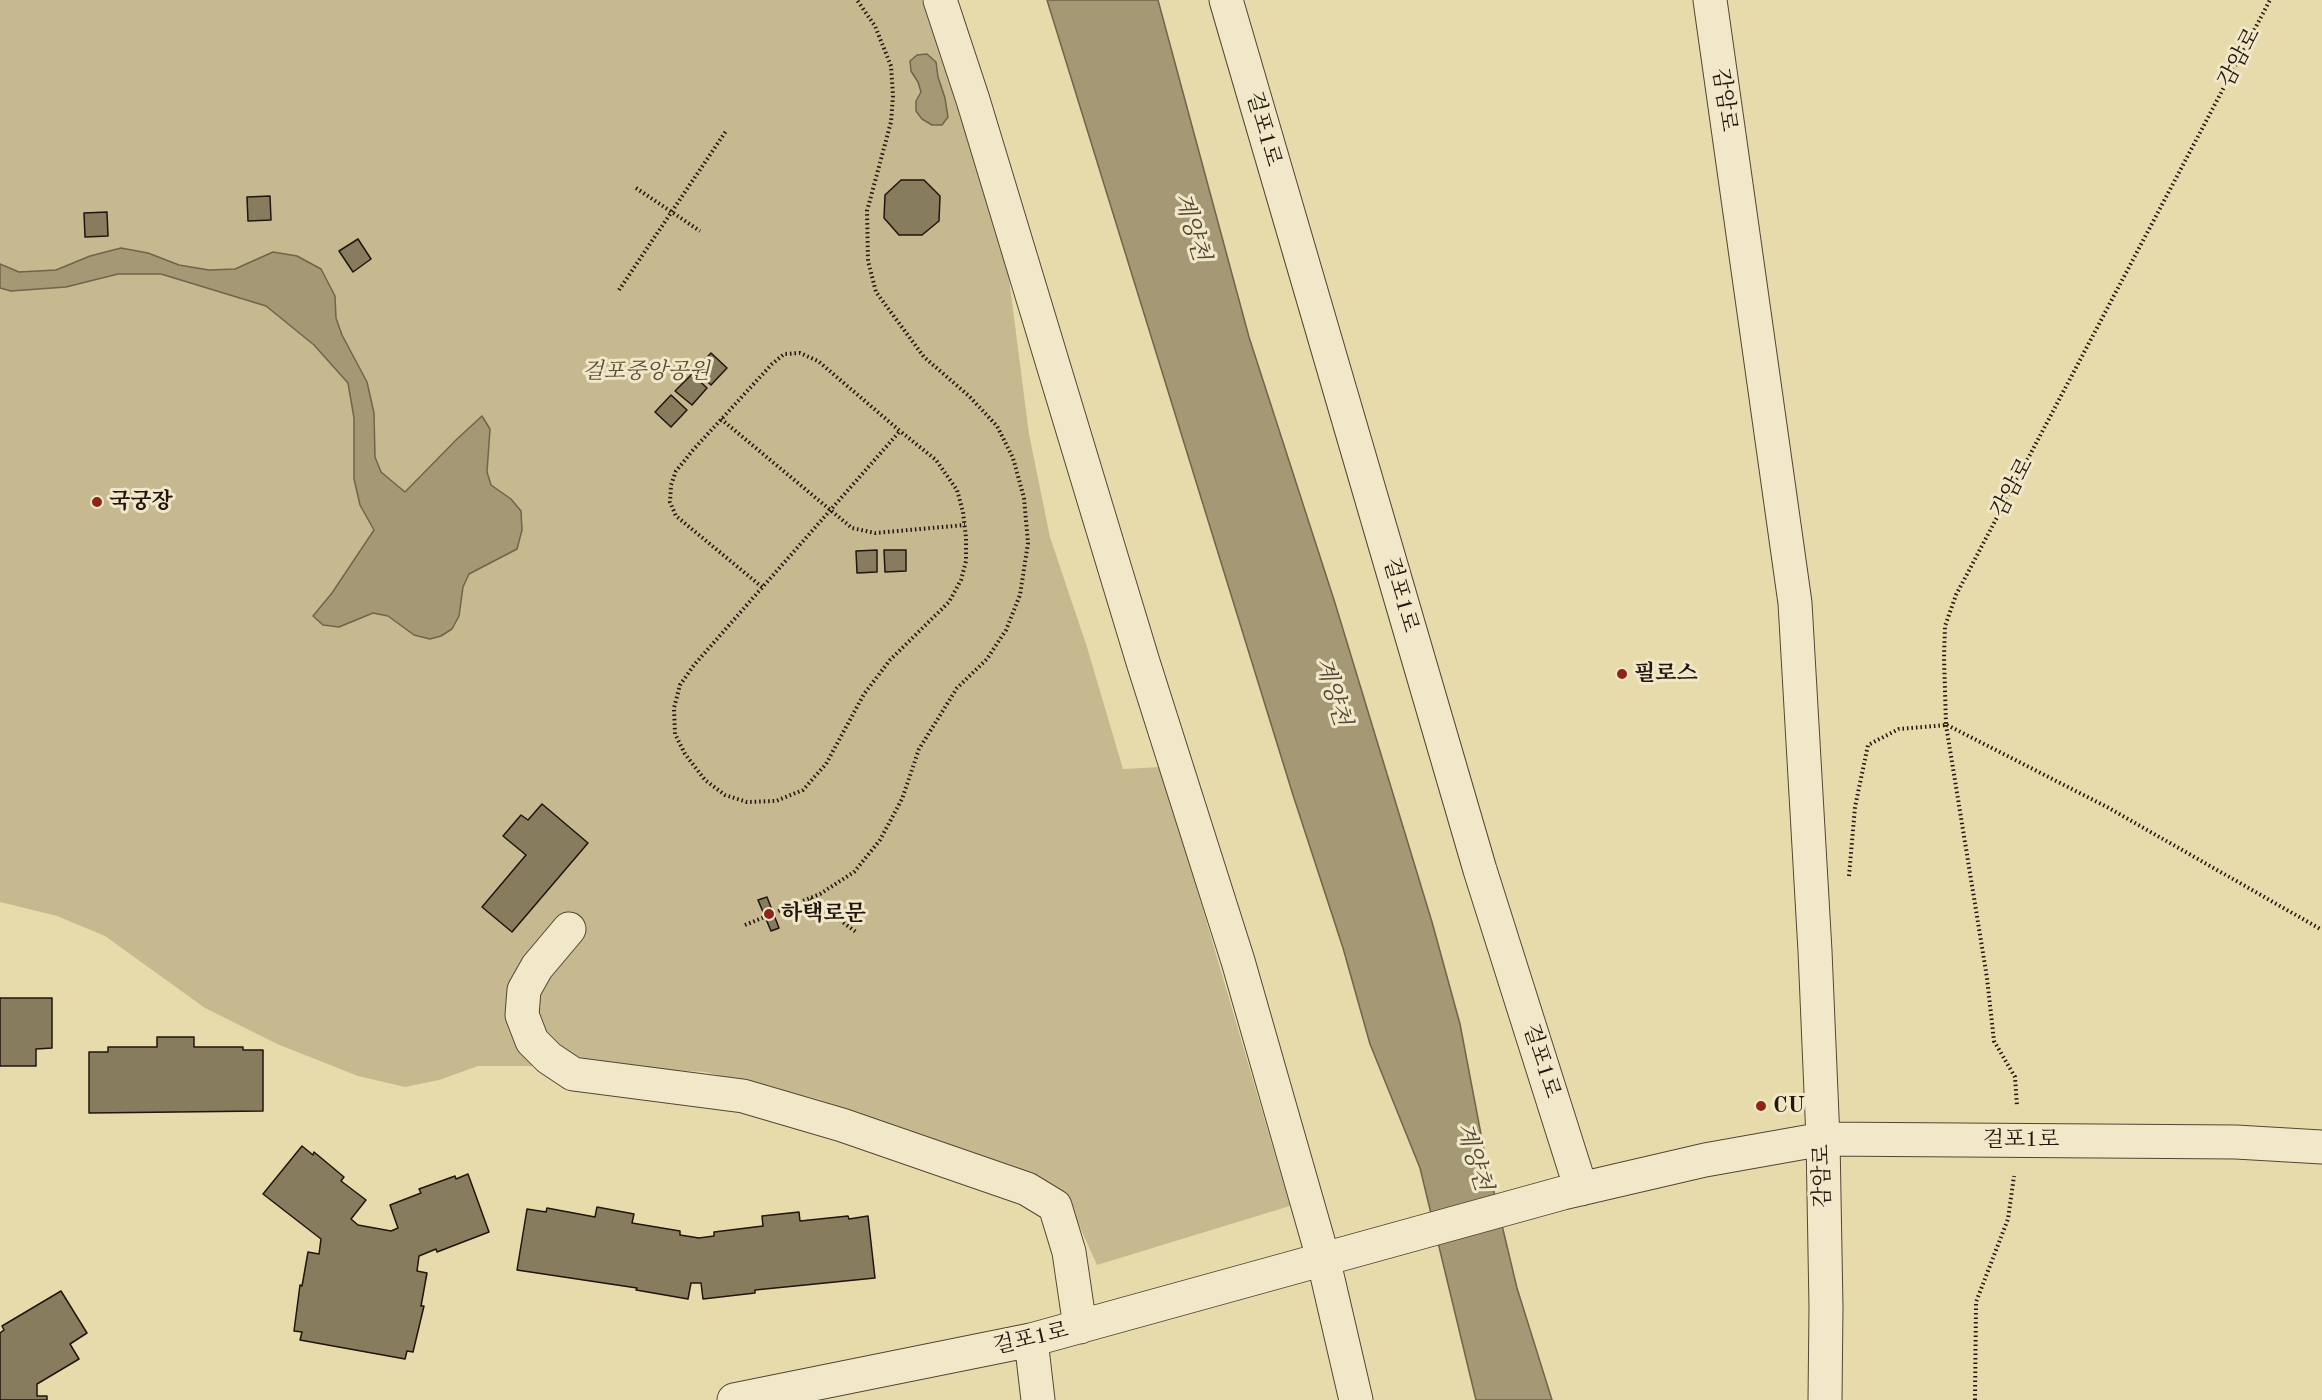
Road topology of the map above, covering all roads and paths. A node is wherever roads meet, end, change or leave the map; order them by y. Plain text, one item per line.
1 (857, 0) edge
2 (940, 0) edge
3 (1227, 0) edge
4 (1710, 0) edge
5 (2270, 0) edge
6 (726, 131) dead end
7 (636, 188) dead end
8 (672, 211) junction
9 (700, 231) dead end
10 (619, 290) dead end
11 (721, 419) junction
12 (900, 431) junction
13 (830, 510) junction
14 (965, 525) junction
15 (762, 587) junction
16 (1946, 725) junction
17 (1848, 886) dead end
18 (811, 898) junction
19 (745, 925) dead end
20 (569, 929) dead end
21 (2322, 930) edge
22 (856, 932) dead end
23 (1823, 1139) junction
24 (2019, 1139) junction
25 (2322, 1147) edge
26 (1572, 1191) junction
27 (1336, 1255) junction
28 (1080, 1327) junction
29 (1031, 1340) junction
30 (734, 1400) edge
31 (1038, 1400) edge
32 (1356, 1400) edge
33 (1825, 1400) edge
34 (1975, 1400) edge

1 - 18 path
2 - 27 street
3 - 26 street, 걸포1로
4 - 23 street, 감암로
5 - 16 path, 감암로
6 - 8 path
7 - 8 path
8 - 9 path
8 - 10 path
11 - 12 path
11 - 13 path
11 - 15 path
12 - 13 path
12 - 14 path
13 - 14 path
13 - 15 path
14 - 15 path
16 - 17 path
16 - 21 path
16 - 24 path, 감암로
18 - 19 path
18 - 22 path
20 - 28 street
23 - 24 street, 걸포1로
23 - 26 street, 걸포1로
23 - 33 street, 감암로
24 - 25 street, 걸포1로
24 - 34 path, 감암로
26 - 27 street, 걸포1로
27 - 28 street, 걸포1로
27 - 32 street
28 - 29 street, 걸포1로
29 - 30 street, 걸포1로
29 - 31 street

